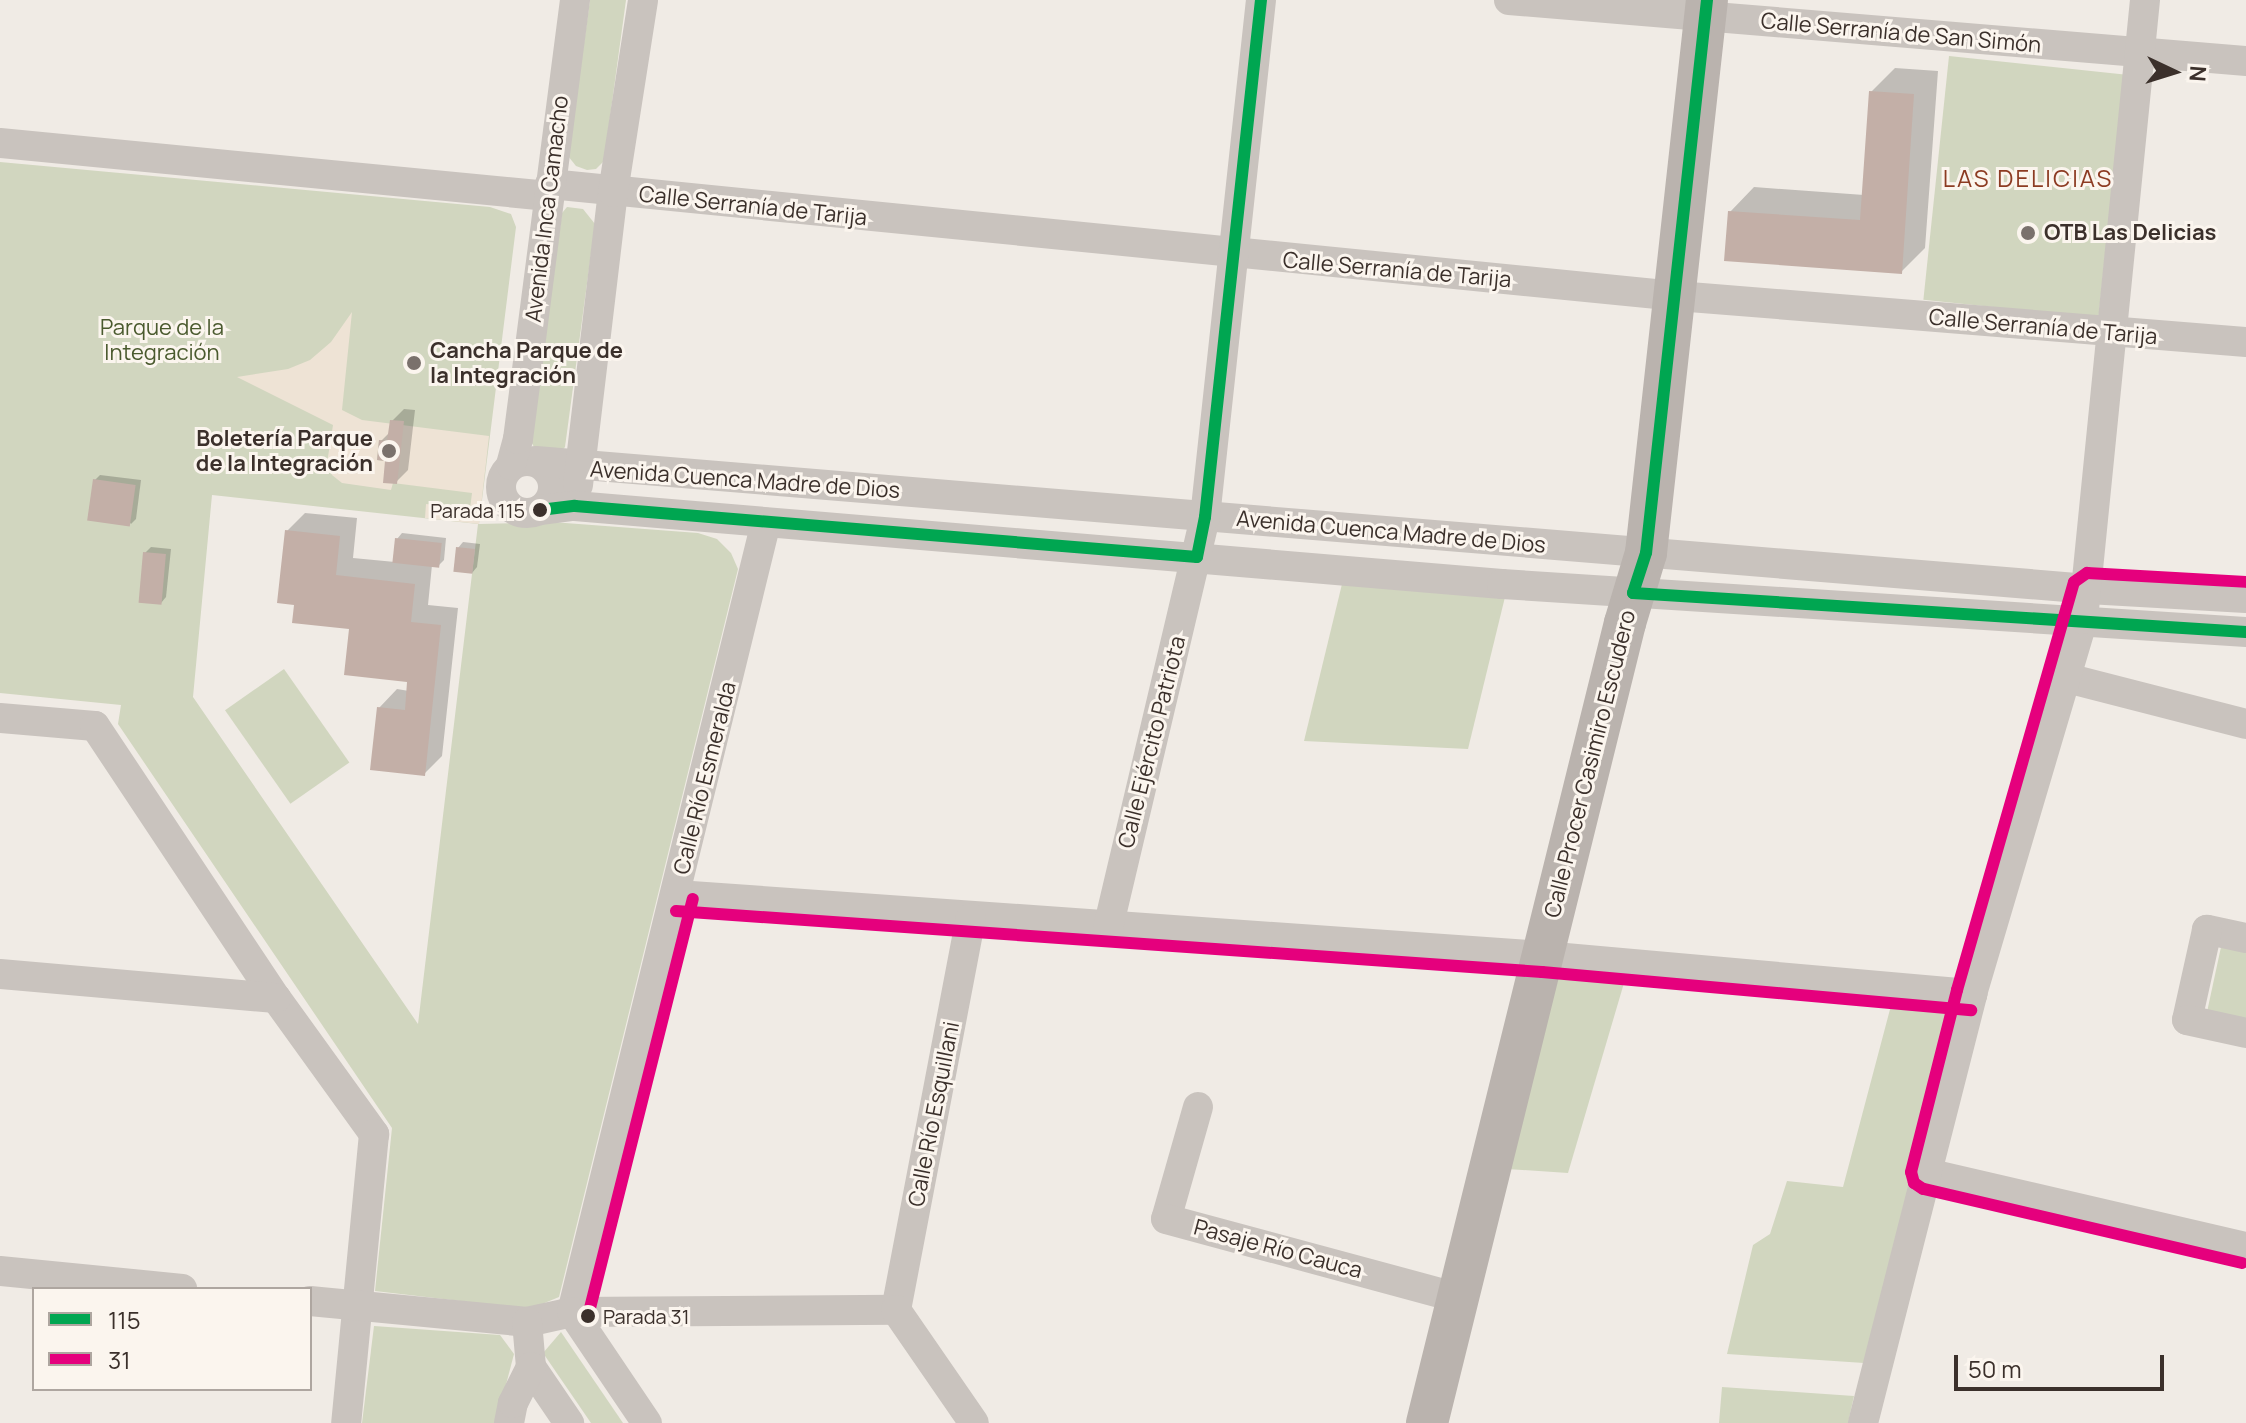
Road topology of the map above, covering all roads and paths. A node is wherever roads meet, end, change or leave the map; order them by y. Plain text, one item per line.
1 (575, 0) edge
2 (643, 0) edge
3 (1261, 0) edge
4 (1509, 0) edge
5 (2145, 0) edge
6 (1707, 8) edge
7 (2140, 54) junction
8 (2246, 61) edge
9 (0, 143) edge
10 (549, 190) junction
11 (613, 192) junction
12 (1235, 255) junction
13 (1677, 296) junction
14 (2113, 334) junction
15 (2246, 342) edge
16 (523, 463) junction
17 (580, 467) junction
18 (575, 506) junction
19 (540, 510) junction
20 (1205, 517) junction
21 (766, 522) junction
22 (1646, 553) junction
23 (1197, 557) junction
24 (2088, 589) junction
25 (1633, 593) junction
26 (2246, 598) edge
27 (2083, 619) junction
28 (2246, 632) edge
29 (2063, 677) junction
30 (0, 718) edge
31 (2246, 724) edge
32 (677, 895) junction
33 (971, 918) junction
34 (1108, 928) junction
35 (2246, 938) edge
36 (1543, 956) junction
37 (0, 974) edge
38 (1972, 994) junction
39 (276, 998) junction
40 (2246, 1033) edge
41 (1198, 1107) dead end
42 (1927, 1173) junction
43 (2246, 1247) edge
44 (0, 1271) edge
45 (162, 1287) edge
46 (1456, 1297) junction
47 (312, 1301) edge
48 (358, 1306) junction
49 (896, 1310) junction
50 (572, 1312) junction
51 (527, 1322) junction
52 (531, 1367) junction
53 (346, 1423) edge
54 (509, 1423) edge
55 (569, 1423) edge
56 (647, 1423) edge
57 (974, 1423) edge
58 (1427, 1423) edge
59 (1863, 1423) edge

1 - 10 street, Avenida Inca Camacho
2 - 11 street
3 - 12 street
4 - 6 street, Calle Serranía de San Simón
5 - 7 street
6 - 7 street, Calle Serranía de San Simón
6 - 13 main road, Calle Procer Casimiro Escudero
7 - 8 street, Calle Serranía de San Simón
7 - 14 street
9 - 10 street, Calle Serranía de Tarija
10 - 11 street, Calle Serranía de Tarija
10 - 16 street, Avenida Inca Camacho
11 - 12 street, Calle Serranía de Tarija
11 - 17 street
12 - 13 street, Calle Serranía de Tarija
12 - 20 street
13 - 14 street, Calle Serranía de Tarija
13 - 22 main road, Calle Procer Casimiro Escudero
14 - 15 street, Calle Serranía de Tarija
14 - 24 street
16 - 17 street, Avenida Cuenca Madre de Dios
16 - 19 street
16 - 19 street
17 - 18 street
17 - 20 street, Avenida Cuenca Madre de Dios
18 - 19 street, Avenida Cuenca Madre de Dios
18 - 21 street, Avenida Cuenca Madre de Dios
20 - 22 street, Avenida Cuenca Madre de Dios
20 - 23 street, Calle Ejército Patriota
21 - 23 street, Avenida Cuenca Madre de Dios
21 - 32 street, Calle Río Esmeralda
22 - 24 street, Avenida Cuenca Madre de Dios
22 - 25 main road, Calle Procer Casimiro Escudero
23 - 25 street, Avenida Cuenca Madre de Dios
23 - 34 street, Calle Ejército Patriota
24 - 26 street, Avenida Cuenca Madre de Dios
24 - 27 street
25 - 27 street, Avenida Cuenca Madre de Dios
25 - 36 main road, Calle Procer Casimiro Escudero
27 - 28 street, Avenida Cuenca Madre de Dios
27 - 29 street
29 - 31 street
29 - 38 street
30 - 39 street
32 - 33 street
32 - 50 street, Calle Río Esmeralda
33 - 34 street
33 - 49 street, Calle Río Esquillani
34 - 36 street
35 - 40 street
36 - 38 street
36 - 46 main road, Calle Procer Casimiro Escudero
37 - 39 street
38 - 42 street
39 - 48 street
41 - 46 street, Pasaje Río Cauca
42 - 43 street
42 - 59 street
44 - 45 street
46 - 58 main road, Calle Procer Casimiro Escudero
47 - 48 street
48 - 51 street
48 - 53 street
49 - 50 street
49 - 57 street
50 - 51 street
50 - 56 street
51 - 52 street
52 - 54 street
52 - 55 street

